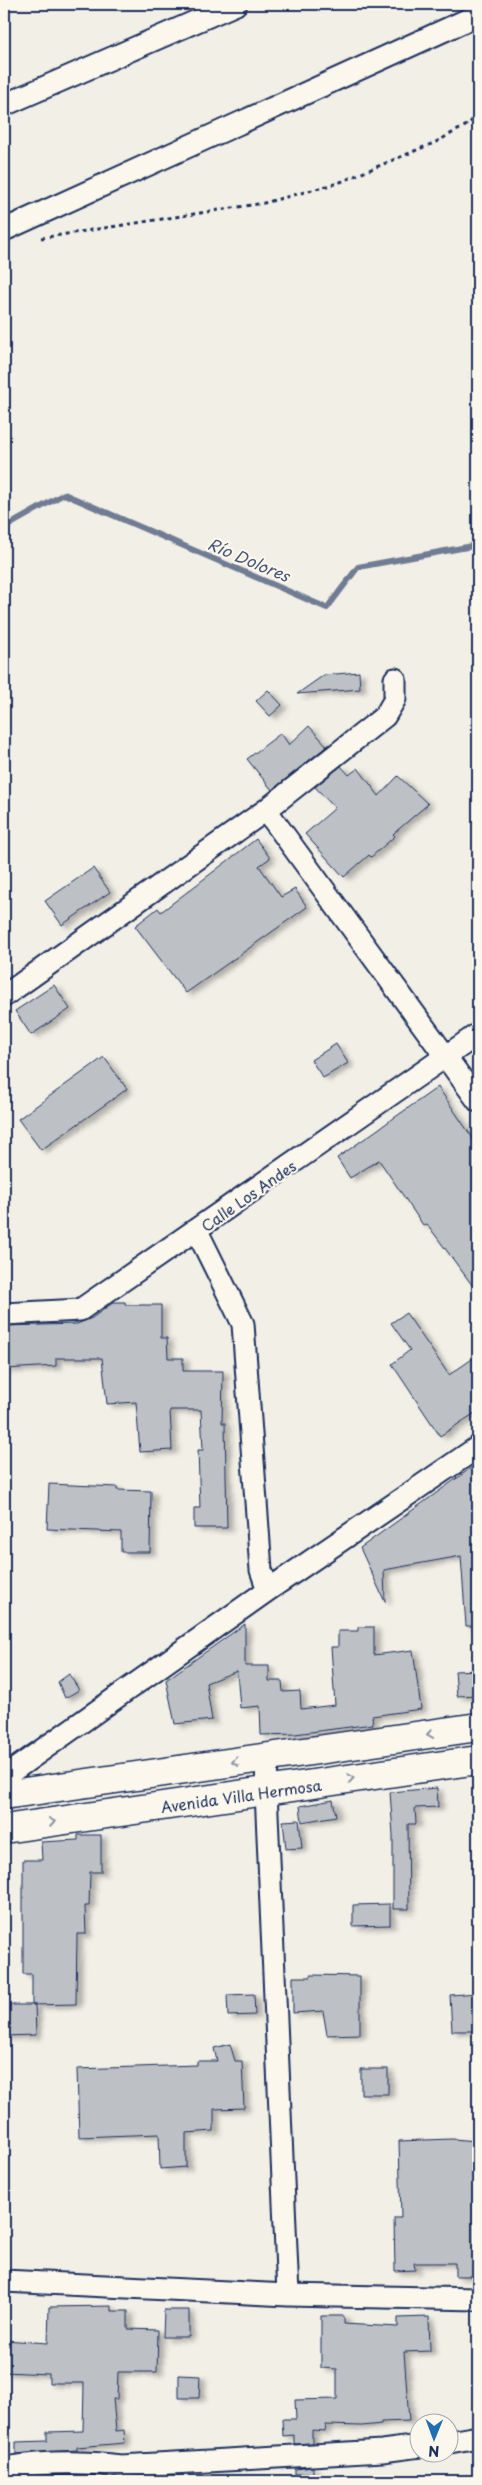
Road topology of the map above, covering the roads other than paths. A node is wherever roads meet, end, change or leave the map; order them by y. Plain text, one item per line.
1 (236, 4) edge
2 (478, 15) edge
3 (4, 105) edge
4 (4, 230) edge
5 (395, 679) dead end
6 (266, 810) junction
7 (4, 996) edge
8 (478, 1034) edge
9 (448, 1057) junction
10 (478, 1101) edge
11 (197, 1231) junction
12 (4, 1314) edge
13 (478, 1447) edge
14 (268, 1590) junction
15 (478, 1727) edge
16 (267, 1758) junction
17 (478, 1760) edge
18 (4, 1777) edge
19 (266, 1791) junction
20 (4, 1795) edge
21 (4, 1829) edge
22 (4, 2280) edge
23 (288, 2295) junction
24 (478, 2298) edge
25 (478, 2437) edge
26 (460, 2440) edge
27 (410, 2447) edge
28 (4, 2468) edge

1 - 3 street
2 - 4 street
5 - 6 street
6 - 7 street
6 - 9 street
8 - 9 street, Calle Los Andes
9 - 10 street
9 - 11 street, Calle Los Andes
11 - 12 street, Calle Los Andes
11 - 14 street
13 - 14 street
14 - 18 street
15 -> 16 street
16 - 19 street
16 -> 20 street
19 -> 17 street, Avenida Villa Hermosa
21 -> 19 street, Avenida Villa Hermosa
19 - 23 street
22 - 23 street
23 - 24 street
25 - 26 street
27 - 28 street

